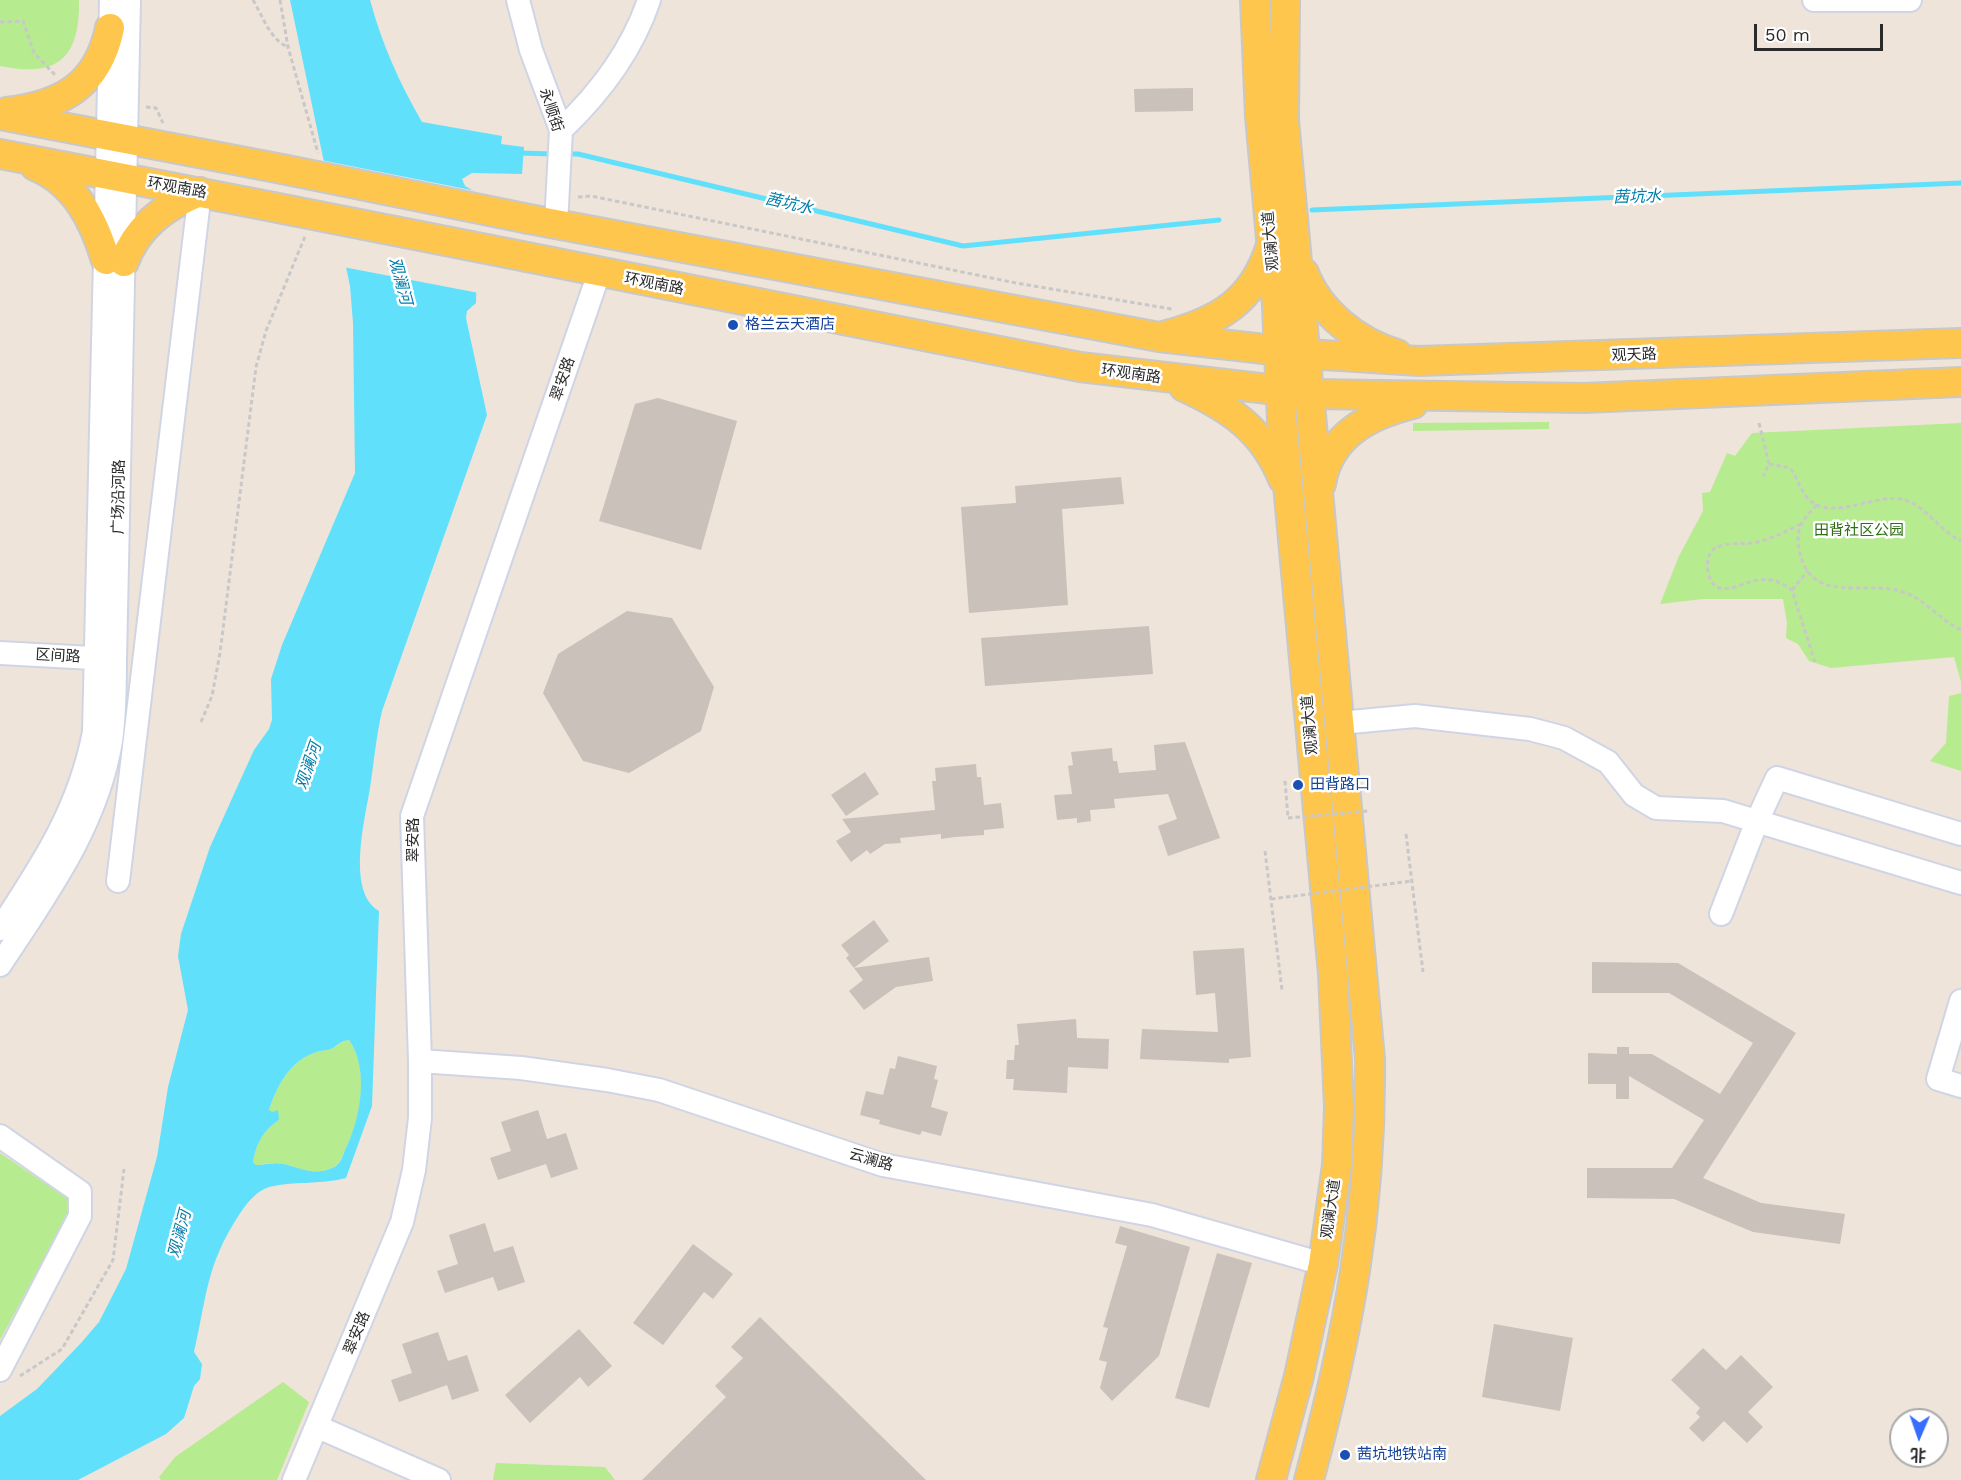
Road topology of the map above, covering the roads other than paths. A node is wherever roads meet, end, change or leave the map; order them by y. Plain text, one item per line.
1 (111, 0) edge
2 (129, 0) edge
3 (518, 0) edge
4 (649, 0) edge
5 (1255, 0) edge
6 (1285, 0) edge
7 (1814, 0) edge
8 (1910, 0) edge
9 (110, 28) junction
10 (0, 114) edge
11 (561, 136) junction
12 (118, 139) junction
13 (5, 155) edge
14 (279, 169) junction
15 (117, 177) junction
16 (200, 192) junction
17 (270, 206) junction
18 (552, 214) junction
19 (1272, 243) junction
20 (1298, 257) junction
21 (115, 261) junction
22 (599, 273) junction
23 (1159, 337) junction
24 (1961, 343) edge
25 (1278, 351) junction
26 (1308, 354) junction
27 (1582, 356) junction
28 (1419, 361) junction
29 (1169, 380) junction
30 (1961, 382) edge
31 (1281, 391) junction
32 (1311, 394) junction
33 (1449, 398) junction
34 (1584, 398) junction
35 (1289, 493) junction
36 (1319, 498) junction
37 (0, 653) edge
38 (106, 658) junction
39 (1340, 723) junction
40 (1757, 821) junction
41 (1961, 834) edge
42 (118, 881) dead end
43 (1961, 883) edge
44 (1721, 914) dead end
45 (0, 929) edge
46 (0, 965) edge
47 (1961, 1001) edge
48 (420, 1061) junction
49 (1961, 1086) edge
50 (0, 1136) edge
51 (1323, 1264) junction
52 (9, 1374) edge
53 (320, 1423) junction
54 (294, 1480) edge
55 (439, 1480) edge
56 (1271, 1480) edge
57 (1309, 1480) edge

1 - 9 street, 广场沿河路
2 - 12 street, 广场沿河路
3 - 11 street, 永顺街
4 - 11 street
5 - 19 main road, 观澜大道
6 - 20 main road, 观澜大道
7 - 8 street
9 - 10 main road
9 - 12 street, 广场沿河路
10 - 12 main road
11 - 18 street, 永顺街
12 - 14 main road
12 - 15 street, 广场沿河路
13 - 15 main road, 环观南路
13 - 21 main road
14 - 17 main road
14 - 18 main road, bridge
15 - 16 main road, 环观南路
15 - 21 street, 广场沿河路
16 - 17 main road, 环观南路
16 - 21 main road
16 - 42 street
17 - 22 main road, 环观南路, bridge
18 - 23 main road
19 - 23 main road
19 - 25 main road, 观澜大道
20 - 26 main road, 观澜大道
20 - 28 main road
21 - 38 street, 广场沿河路
22 - 29 main road, 环观南路
22 - 48 street, 翠安路
23 - 25 main road
24 - 27 main road, 观天路
25 - 26 main road
25 - 31 main road, 观澜大道
26 - 28 main road, 观天路
26 - 32 main road, 观澜大道
27 - 28 main road, 观天路
27 - 34 main road
29 - 31 main road, 环观南路
29 - 35 main road
30 - 34 main road
31 - 32 main road, 环观南路
31 - 35 main road, 观澜大道
32 - 33 main road
32 - 36 main road, 观澜大道
33 - 34 main road
33 - 36 main road
35 - 51 main road, 观澜大道
36 - 39 main road, 观澜大道
37 - 38 street, 区间路
38 - 45 street, 广场沿河路
38 - 46 street, 广场沿河路
39 - 40 street
39 - 57 main road, 观澜大道
40 - 41 street
40 - 43 street
40 - 44 street
47 - 49 street
48 - 51 street, 云澜路
48 - 53 street, 翠安路
50 - 52 street
51 - 56 main road, 观澜大道
53 - 54 street, 翠安路
53 - 55 street

